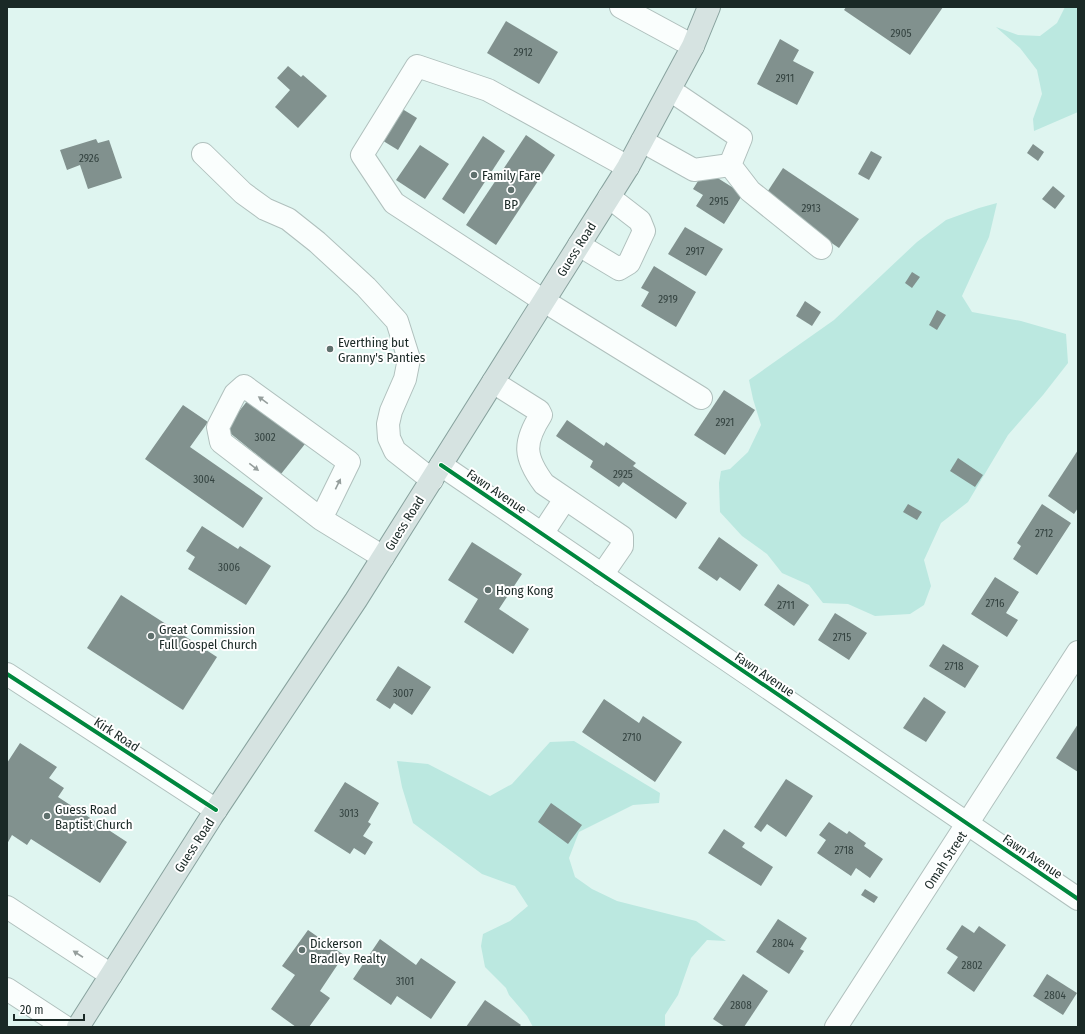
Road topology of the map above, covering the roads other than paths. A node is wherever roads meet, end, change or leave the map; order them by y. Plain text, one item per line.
1 (621, 7) edge
2 (709, 7) edge
3 (693, 46) junction
4 (670, 90) junction
5 (642, 141) junction
6 (203, 154) dead end
7 (730, 165) junction
8 (628, 167) junction
9 (609, 197) junction
10 (579, 245) junction
11 (821, 248) dead end
12 (544, 301) junction
13 (493, 382) junction
14 (701, 398) dead end
15 (436, 472) junction
16 (565, 499) junction
17 (321, 519) junction
18 (542, 534) junction
19 (383, 557) junction
20 (602, 575) junction
21 (1078, 652) edge
22 (7, 674) edge
23 (216, 810) junction
24 (968, 824) junction
25 (1078, 899) edge
26 (7, 907) edge
27 (111, 975) junction
28 (7, 989) edge
29 (65, 1027) edge
30 (78, 1027) edge
31 (836, 1027) edge

1 - 3 street
2 - 3 main road, Guess Road
3 - 4 main road, Guess Road
4 - 5 main road, Guess Road
4 - 7 street
5 - 7 street
5 - 8 main road, Guess Road
6 - 15 street, Fawn Avenue
7 - 11 street
8 - 9 main road, Guess Road
8 - 12 street
9 - 10 main road, Guess Road
9 - 10 street
10 - 12 main road, Guess Road
12 - 13 main road, Guess Road
12 - 14 street
13 - 15 main road, Guess Road
13 - 16 street
15 - 18 street, Fawn Avenue
15 - 19 main road, Guess Road
16 - 18 street
16 - 20 street
17 -> 17 street
17 - 19 street
18 - 20 street, Fawn Avenue
19 - 23 main road, Guess Road
20 - 24 street, Fawn Avenue
21 - 24 street, Omah Street
22 - 23 street, Kirk Road
23 - 27 main road, Guess Road
24 - 25 street, Fawn Avenue
24 - 31 street, Omah Street
27 -> 26 street
27 - 30 main road, Guess Road
28 - 29 street

